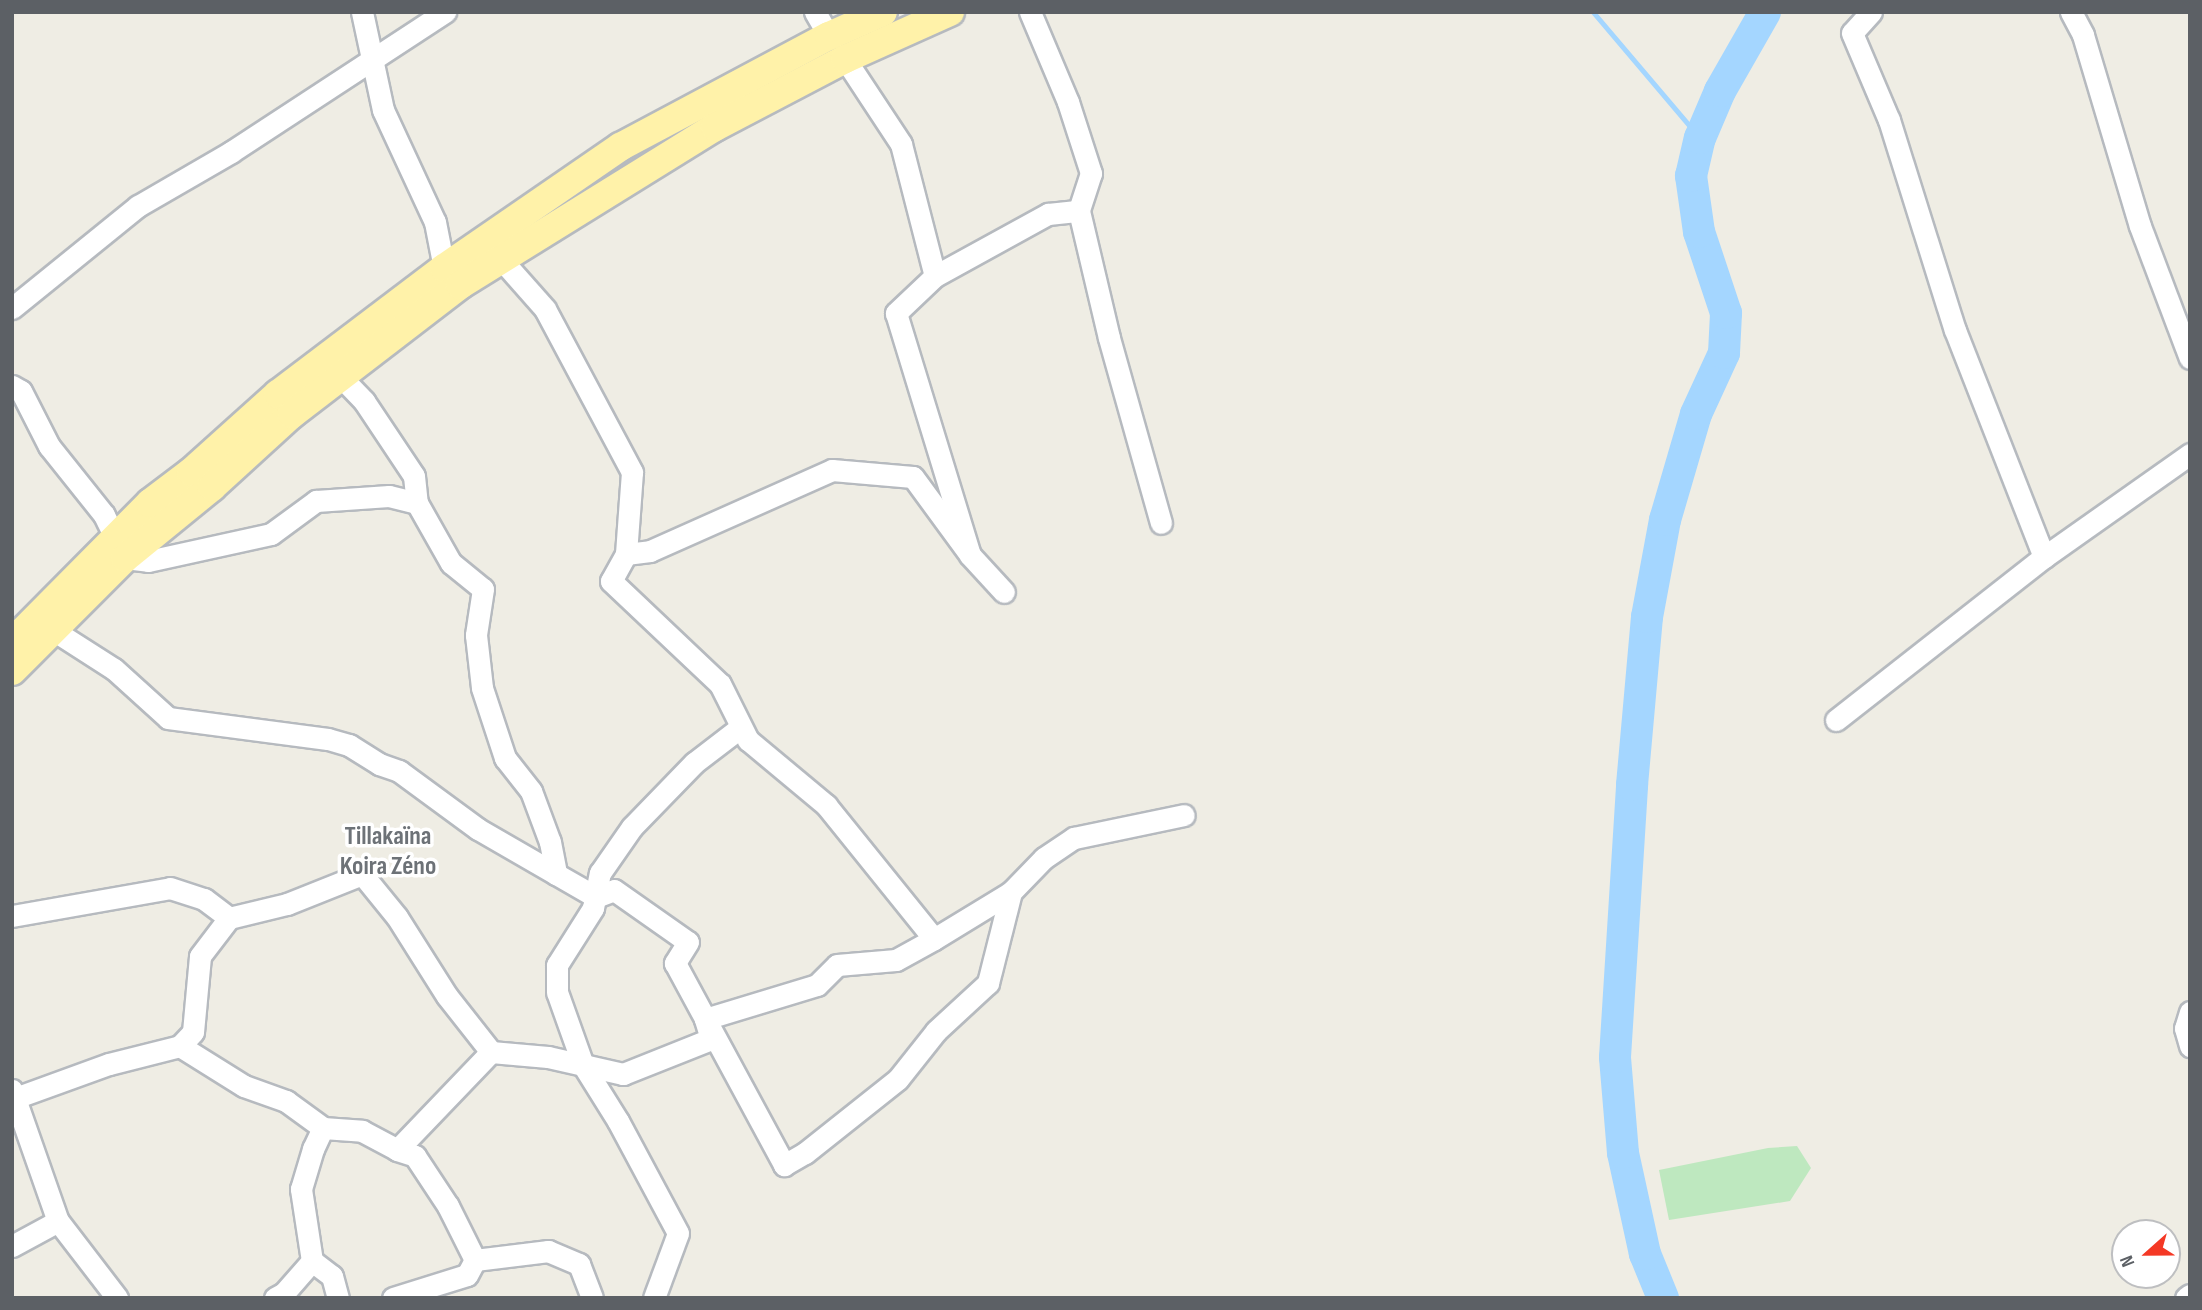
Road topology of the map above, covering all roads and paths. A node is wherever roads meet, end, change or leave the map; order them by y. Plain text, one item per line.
1 (362, 12) edge
2 (445, 12) edge
3 (883, 12) edge
4 (950, 12) edge
5 (1030, 12) edge
6 (1871, 12) edge
7 (2071, 12) edge
8 (822, 24) edge
9 (845, 59) junction
10 (373, 62) junction
11 (1079, 211) junction
12 (485, 239) junction
13 (501, 261) junction
14 (444, 268) junction
15 (935, 276) junction
16 (12, 308) edge
17 (2190, 358) edge
18 (340, 376) junction
19 (12, 386) edge
20 (2190, 454) edge
21 (417, 503) junction
22 (1161, 523) dead end
23 (120, 548) junction
24 (626, 554) junction
25 (970, 555) junction
26 (2044, 557) junction
27 (1004, 592) dead end
28 (53, 631) junction
29 (12, 642) edge
30 (12, 670) edge
31 (1836, 720) dead end
32 (741, 727) junction
33 (1184, 814) dead end
34 (556, 874) junction
35 (1010, 892) junction
36 (596, 897) junction
37 (12, 916) edge
38 (229, 919) junction
39 (934, 939) junction
40 (2190, 1012) edge
41 (705, 1019) junction
42 (180, 1046) junction
43 (2190, 1046) edge
44 (491, 1052) junction
45 (583, 1065) junction
46 (14, 1094) edge
47 (323, 1128) junction
48 (397, 1150) junction
49 (58, 1221) junction
50 (12, 1246) edge
51 (475, 1260) junction
52 (312, 1262) junction
53 (117, 1298) edge
54 (275, 1298) edge
55 (338, 1298) edge
56 (393, 1298) edge
57 (592, 1298) edge
58 (654, 1298) edge

1 - 10 street
2 - 10 street
3 - 8 main road
4 - 9 main road
5 - 11 street
6 - 26 street
7 - 17 street
8 - 12 main road
9 - 13 main road
9 - 15 street
10 - 14 street
10 - 16 street
11 - 15 street
11 - 22 street
12 - 13 street
12 - 14 main road
13 - 18 main road
13 - 24 street
14 - 23 main road
15 - 25 street
18 - 21 street
18 - 23 main road
19 - 23 street
20 - 26 street
21 - 23 street
21 - 34 street
23 - 28 main road
23 - 29 main road
24 - 25 street
24 - 32 street
25 - 27 street
26 - 31 street
28 - 30 main road
28 - 34 street
32 - 36 street
32 - 39 street
33 - 35 street
34 - 36 street
35 - 39 street
35 - 41 street
36 - 41 street
36 - 45 street
37 - 38 street
38 - 42 street
38 - 44 street
39 - 41 street
40 - 43 street
41 - 45 street
42 - 46 street
42 - 47 street
44 - 45 street
44 - 48 street
45 - 58 street
46 - 49 street
47 - 48 street
47 - 52 street
48 - 51 street
49 - 50 street
49 - 53 street
51 - 56 street
51 - 57 street
52 - 54 street
52 - 55 street

